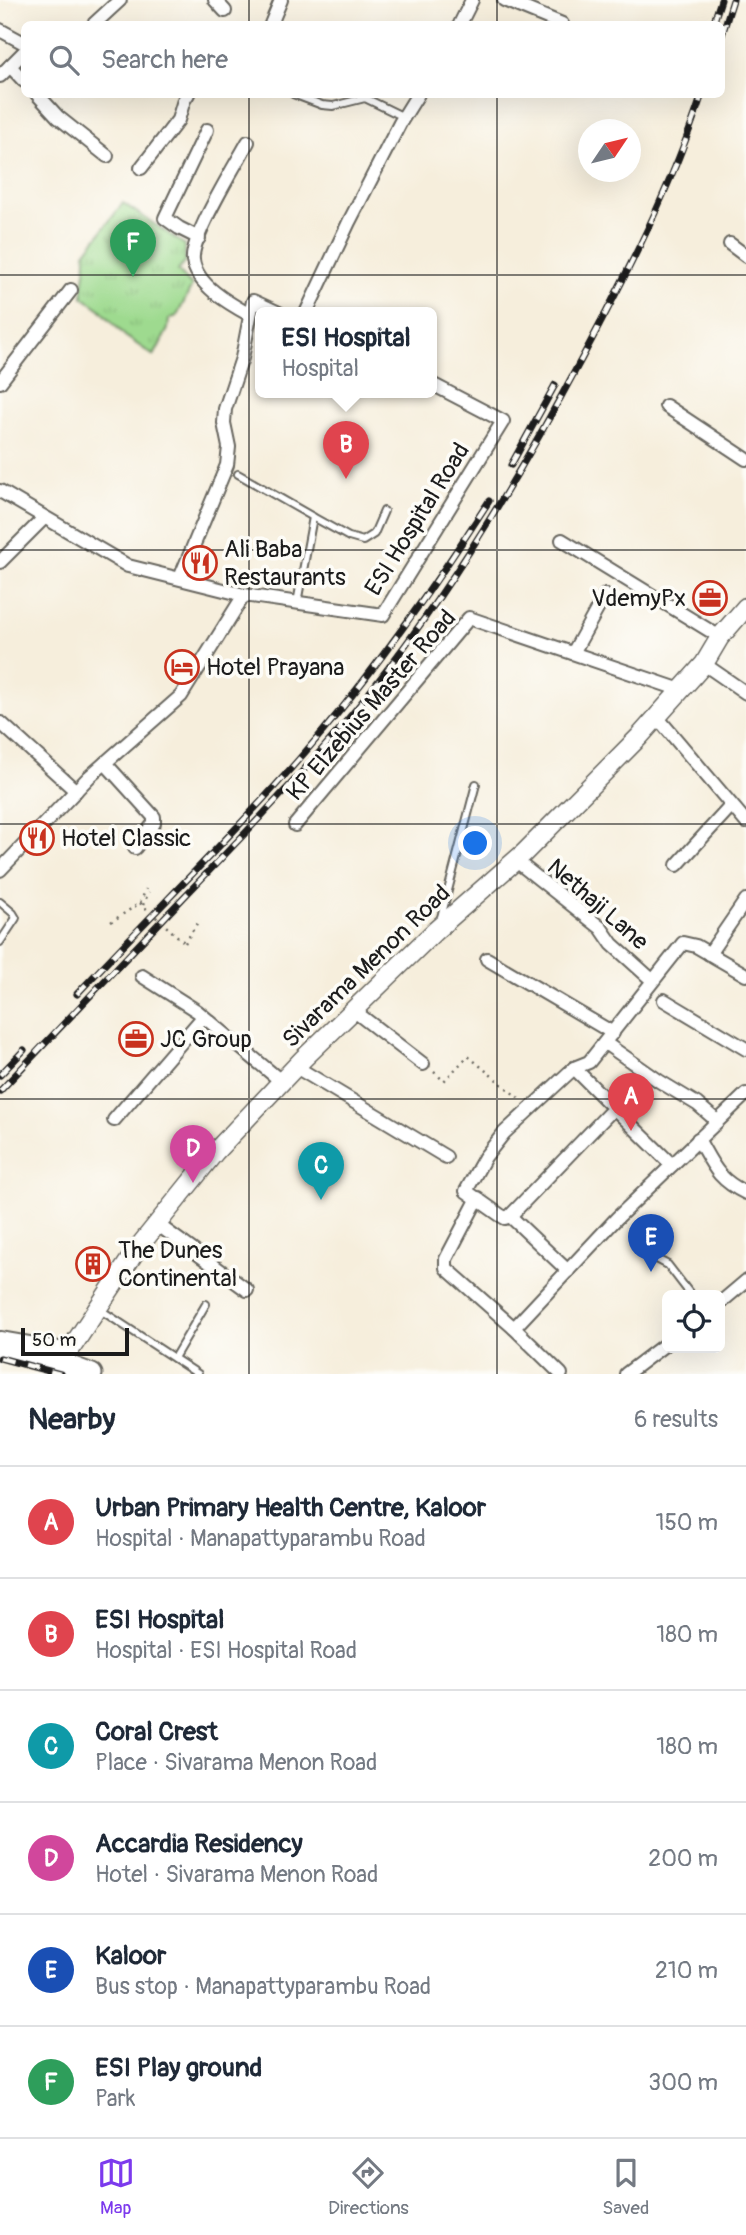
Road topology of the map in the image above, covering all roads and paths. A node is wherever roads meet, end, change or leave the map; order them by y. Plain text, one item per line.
1 (120, 0) edge
2 (215, 0) edge
3 (281, 0) edge
4 (472, 0) edge
5 (504, 0) edge
6 (225, 10) dead end
7 (97, 21) edge
8 (272, 21) edge
9 (462, 21) edge
10 (555, 21) edge
11 (0, 30) edge
12 (21, 41) edge
13 (21, 55) edge
14 (10, 66) junction
15 (0, 76) edge
16 (21, 78) edge
17 (41, 98) edge
18 (185, 98) edge
19 (304, 98) edge
20 (365, 98) edge
21 (365, 98) edge
22 (416, 98) edge
23 (404, 117) junction
24 (207, 130) dead end
25 (248, 142) dead end
26 (107, 156) dead end
27 (142, 168) dead end
28 (199, 238) junction
29 (730, 244) dead end
30 (746, 256) edge
31 (71, 290) dead end
32 (266, 307) edge
33 (309, 307) edge
34 (250, 315) junction
35 (0, 382) edge
36 (437, 387) edge
37 (666, 406) dead end
38 (746, 459) edge
39 (238, 474) dead end
40 (0, 491) edge
41 (384, 511) dead end
42 (313, 517) junction
43 (44, 518) junction
44 (562, 540) dead end
45 (0, 562) edge
46 (180, 578) junction
47 (244, 595) junction
48 (605, 595) dead end
49 (297, 603) junction
50 (746, 607) edge
51 (720, 637) junction
52 (573, 653) junction
53 (704, 664) junction
54 (681, 690) junction
55 (746, 693) edge
56 (657, 717) junction
57 (1, 723) edge
58 (105, 763) junction
59 (476, 784) dead end
60 (76, 790) junction
61 (731, 806) junction
62 (746, 822) edge
63 (295, 825) dead end
64 (135, 848) dead end
65 (515, 860) junction
66 (677, 865) dead end
67 (0, 870) edge
68 (148, 891) dead end
69 (746, 900) edge
70 (0, 902) edge
71 (141, 904) junction
72 (199, 920) dead end
73 (111, 922) dead end
74 (438, 929) junction
75 (0, 942) edge
76 (709, 954) junction
77 (486, 959) dead end
78 (746, 975) edge
79 (142, 976) dead end
80 (652, 980) junction
81 (664, 1000) dead end
82 (353, 1010) junction
83 (203, 1017) junction
84 (614, 1033) junction
85 (605, 1044) junction
86 (746, 1049) edge
87 (423, 1064) joint
88 (296, 1067) junction
89 (574, 1068) junction
90 (282, 1082) junction
91 (746, 1094) edge
92 (531, 1108) junction
93 (614, 1108) junction
94 (114, 1120) dead end
95 (718, 1121) junction
96 (698, 1139) junction
97 (446, 1157) dead end
98 (672, 1165) junction
99 (746, 1193) edge
100 (478, 1198) junction
101 (510, 1216) junction
102 (157, 1224) junction
103 (651, 1256) dead end
104 (568, 1271) junction
105 (746, 1281) edge
106 (247, 1290) dead end
107 (687, 1290) edge
108 (725, 1299) edge
109 (206, 1304) dead end
110 (97, 1308) junction
111 (514, 1328) junction
112 (0, 1338) edge
113 (662, 1347) edge
114 (0, 1349) edge
115 (68, 1357) junction
116 (174, 1358) junction
117 (92, 1374) edge
118 (198, 1374) edge
119 (561, 1374) edge
120 (626, 1374) edge

1 - 7 street
2 - 6 street
3 - 8 street
4 - 9 street
5 - 10 street
11 - 12 street
13 - 14 street
14 - 15 street
14 - 16 street
17 - 26 street
18 - 27 street
19 - 21 lane
20 - 23 lane
22 - 23 street
23 - 33 street
24 - 28 street
25 - 28 street
28 - 34 street
29 - 30 street
31 - 35 street
32 - 34 street
34 - 46 street
36 - 49 street, ESI Hospital Road
37 - 38 street
39 - 42 lane
40 - 43 street, ESI Hospital Road
41 - 42 lane
42 - 49 lane
43 - 45 street
43 - 46 street, ESI Hospital Road
44 - 51 street
46 - 47 street, ESI Hospital Road
47 - 49 street, ESI Hospital Road
47 - 58 street
48 - 52 street
50 - 51 street, Sivarama Menon Road
51 - 53 street, Sivarama Menon Road
52 - 54 street, KP Elzebius Master Road
52 - 63 street, KP Elzebius Master Road
53 - 54 street, Sivarama Menon Road
53 - 55 street
54 - 56 street, Sivarama Menon Road
56 - 61 street
56 - 65 street, Sivarama Menon Road
57 - 60 street
58 - 60 street
58 - 64 street
59 - 74 lane
60 - 67 street
61 - 62 street
61 - 66 street
65 - 74 street, Sivarama Menon Road
65 - 80 street, Nethaji Lane
68 - 71 path
69 - 76 street
70 - 75 lane
71 - 72 path, bridge
71 - 73 path
74 - 82 street, Sivarama Menon Road
76 - 78 street
76 - 80 street
77 - 84 street
79 - 83 street
80 - 84 street
81 - 86 street
82 - 87 street
82 - 88 street, Sivarama Menon Road
83 - 90 street
83 - 94 street
84 - 85 street
85 - 89 street
85 - 95 street
87 - 92 path
88 - 90 street, Sivarama Menon Road
88 - 97 street
89 - 92 street
89 - 93 street
90 - 102 street, Sivarama Menon Road
91 - 95 street
92 - 100 street
93 - 98 street
93 - 101 street
95 - 96 street
96 - 98 street
96 - 99 street
98 - 104 street
100 - 101 street
100 - 111 street
101 - 104 street
102 - 106 street
102 - 110 street, Sivarama Menon Road
103 - 107 lane
104 - 111 street
105 - 108 street
109 - 116 lane
110 - 115 street, Sivarama Menon Road
110 - 116 lane
111 - 119 street
112 - 115 street
113 - 120 street
114 - 115 main road
115 - 117 main road
116 - 118 lane

